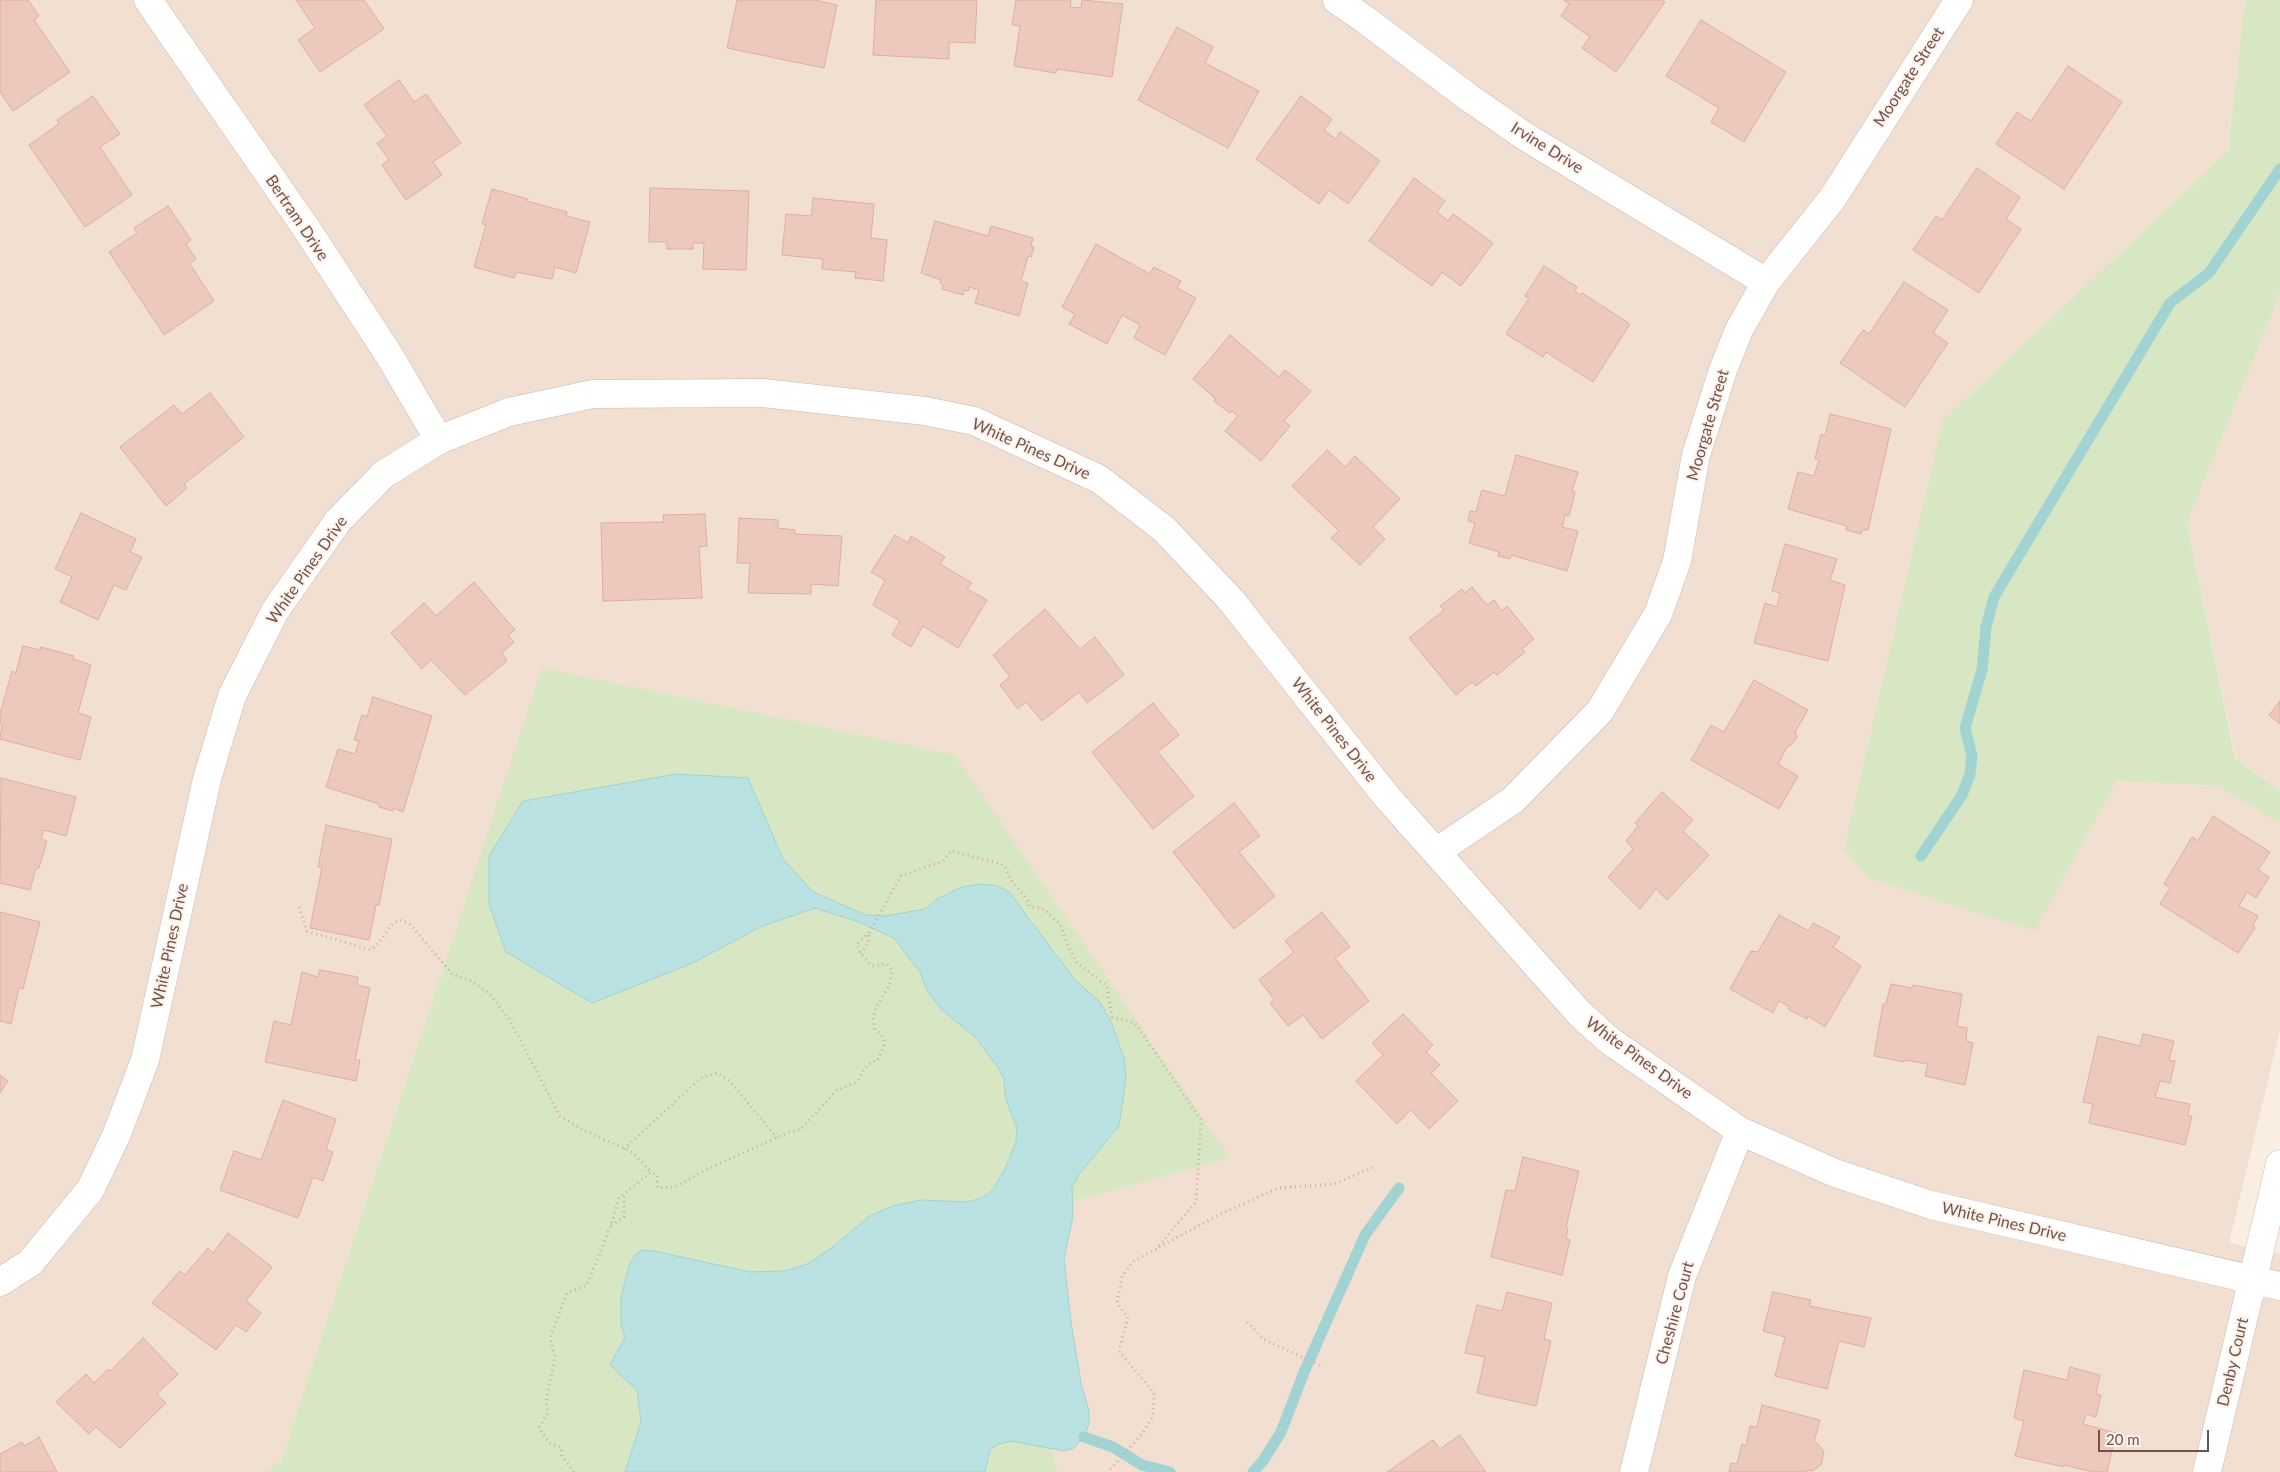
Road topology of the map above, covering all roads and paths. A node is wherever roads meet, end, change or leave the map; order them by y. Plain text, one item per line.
1 (148, 0) edge
2 (1337, 0) edge
3 (1959, 0) edge
4 (1766, 282) junction
5 (439, 440) junction
6 (1436, 852) junction
7 (299, 907) dead end
8 (869, 933) junction
9 (861, 954) junction
10 (1740, 1131) junction
11 (777, 1138) junction
12 (624, 1149) junction
13 (2280, 1164) edge
14 (1374, 1168) dead end
15 (651, 1172) junction
16 (624, 1195) junction
17 (611, 1225) junction
18 (1156, 1249) junction
19 (2252, 1280) junction
20 (0, 1282) edge
21 (2280, 1286) edge
22 (1247, 1322) dead end
23 (1320, 1364) dead end
24 (574, 1472) edge
25 (1108, 1472) edge
26 (1634, 1472) edge
27 (2207, 1472) edge

1 - 5 street, Bertram Drive
2 - 4 street, Irvine Drive
3 - 4 street, Moorgate Street
4 - 6 street, Moorgate Street
5 - 6 street, White Pines Drive
5 - 20 street, White Pines Drive
6 - 10 street, White Pines Drive
7 - 12 path
8 - 9 path
8 - 9 path
8 - 18 path
9 - 11 path
10 - 19 street, White Pines Drive
10 - 26 street, Cheshire Court
11 - 12 path
11 - 15 path
12 - 15 path
13 - 19 street, Denby Court
14 - 18 path
15 - 16 path
16 - 17 path
16 - 17 path
17 - 24 path
18 - 25 path
19 - 21 street, White Pines Drive
19 - 27 street, Denby Court
22 - 23 path

